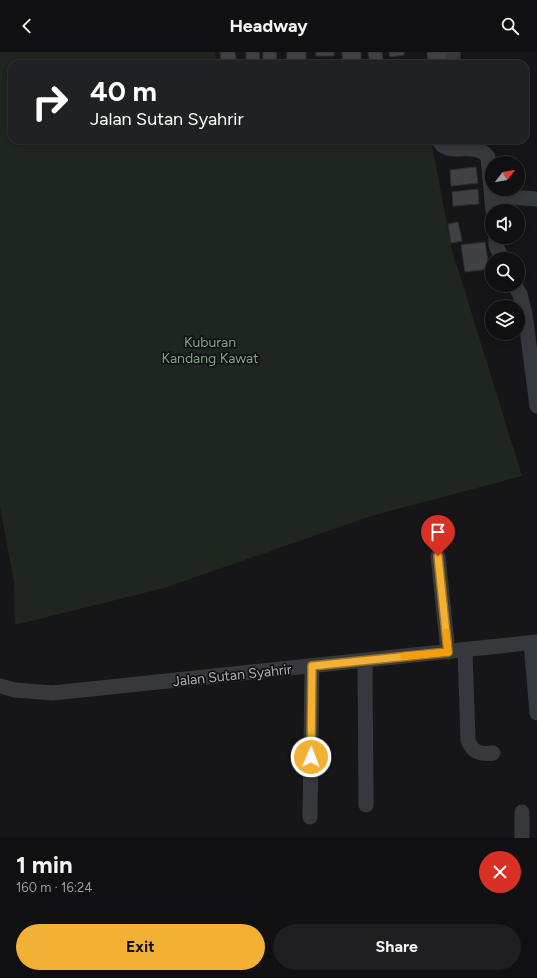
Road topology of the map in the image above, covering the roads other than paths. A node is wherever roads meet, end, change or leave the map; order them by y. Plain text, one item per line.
1 (441, 144) edge
2 (537, 199) edge
3 (493, 204) edge
4 (519, 292) edge
5 (537, 406) edge
6 (438, 556) dead end
7 (534, 643) edge
8 (466, 650) junction
9 (448, 652) junction
10 (365, 661) junction
11 (312, 666) junction
12 (0, 686) edge
13 (537, 713) edge
14 (493, 753) dead end
15 (366, 805) dead end
16 (522, 812) dead end
17 (310, 818) dead end
18 (522, 838) edge

1 - 3 street
2 - 3 street
4 - 5 street
6 - 9 street
7 - 8 street, Jalan Sutan Syahrir
7 - 13 street
8 - 9 street, Jalan Sutan Syahrir
8 - 14 street
9 - 10 street, Jalan Sutan Syahrir
10 - 11 street, Jalan Sutan Syahrir
10 - 15 street
11 - 12 street, Jalan Sutan Syahrir
11 - 17 street
16 - 18 street

